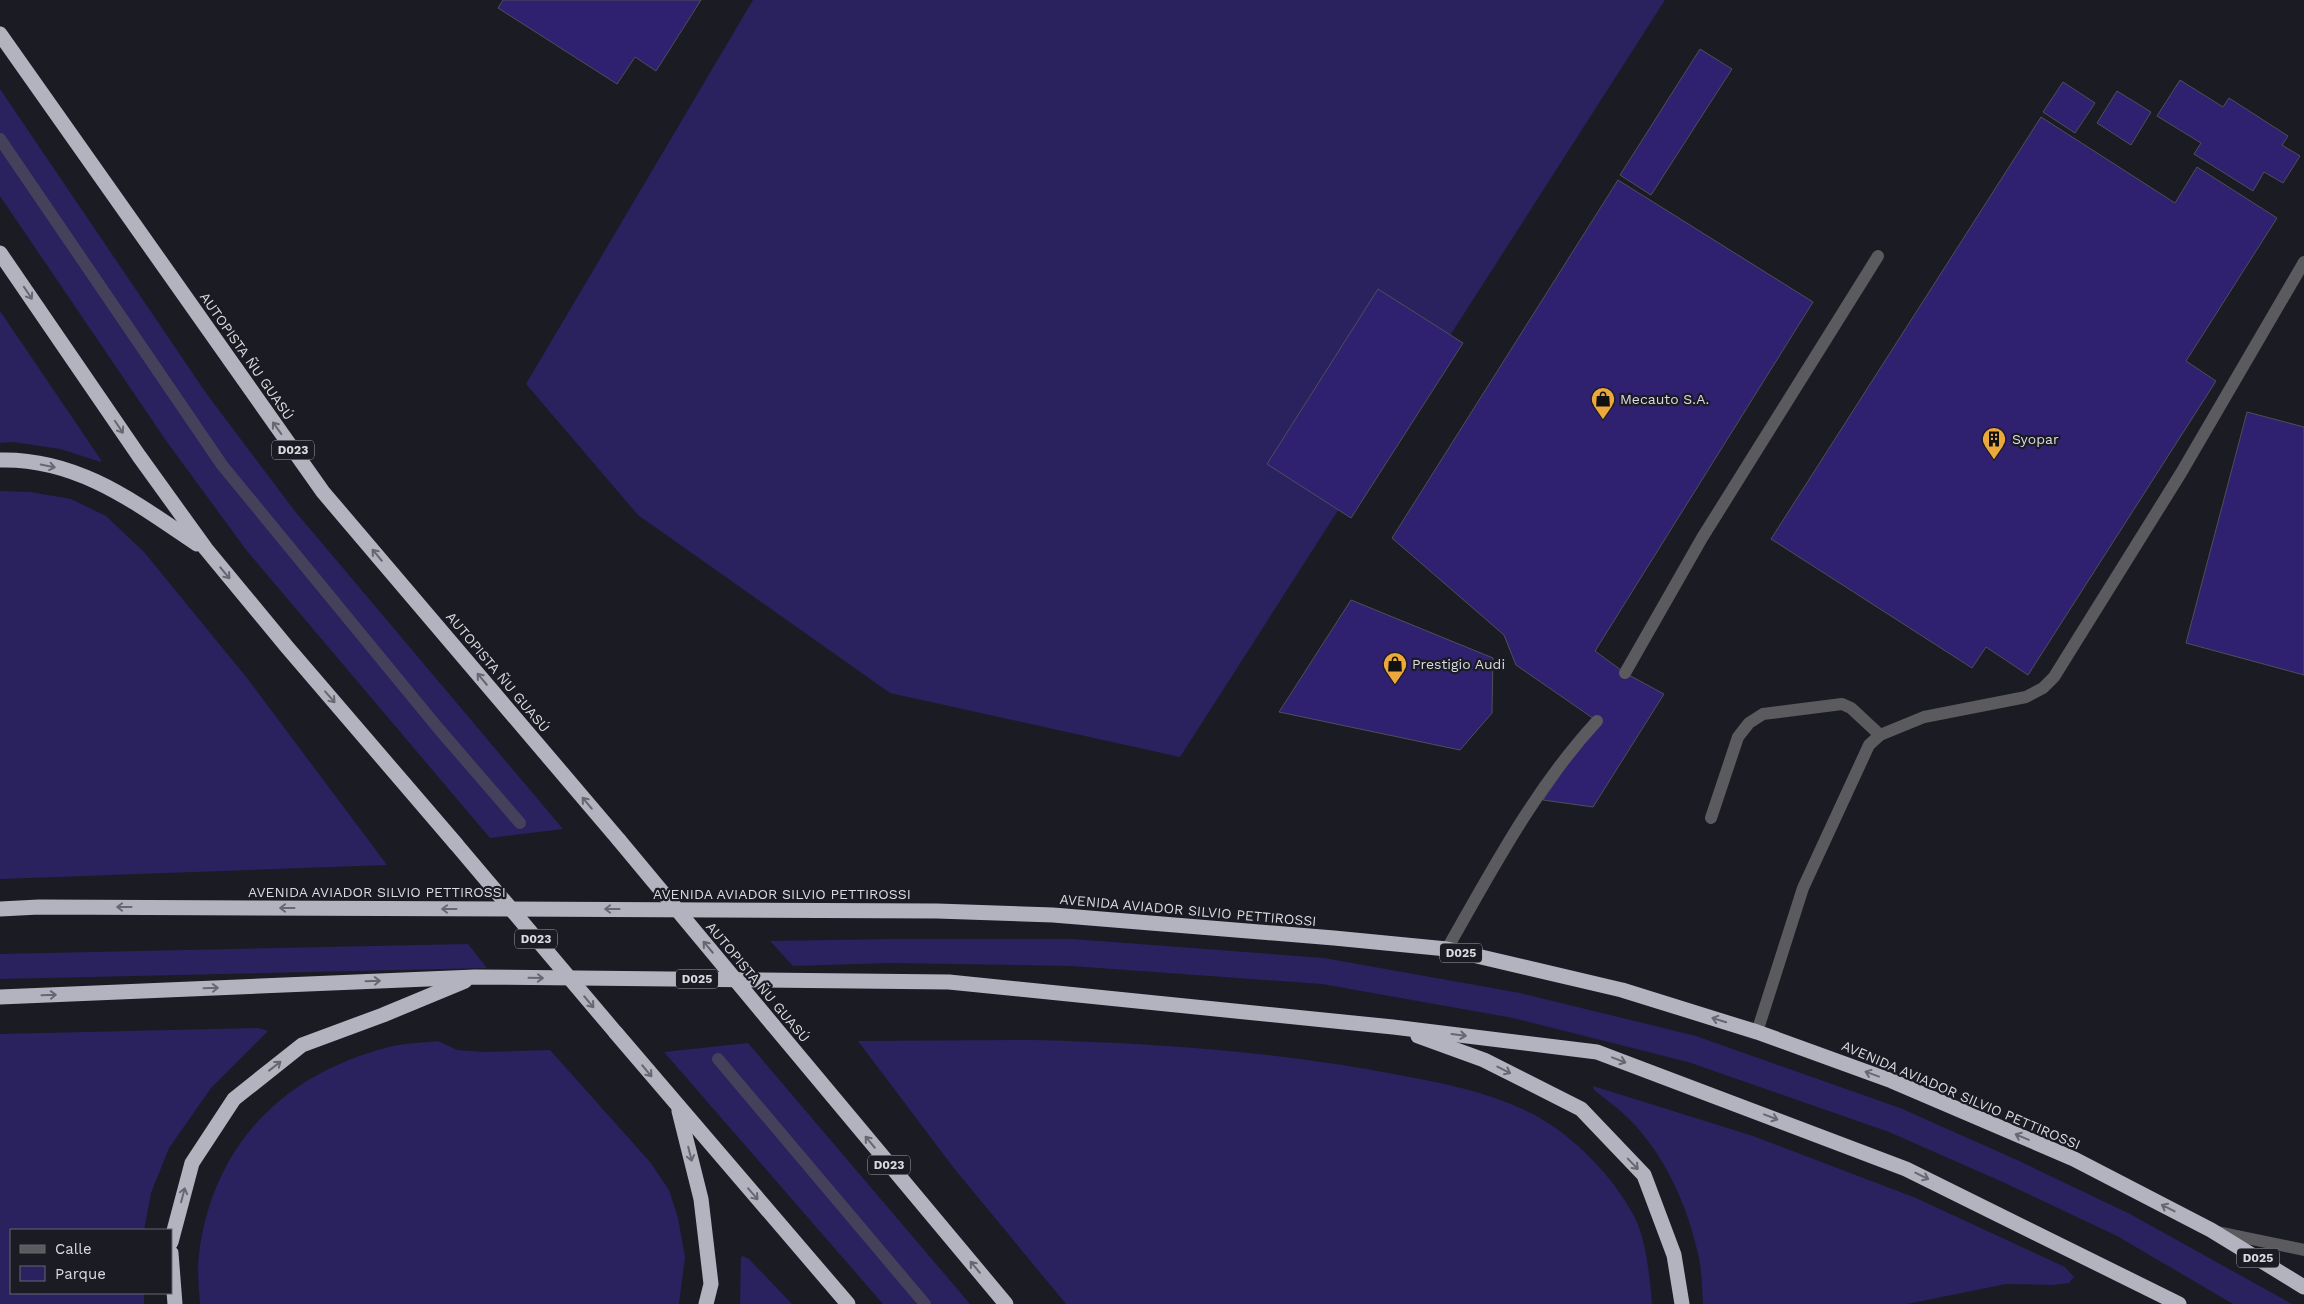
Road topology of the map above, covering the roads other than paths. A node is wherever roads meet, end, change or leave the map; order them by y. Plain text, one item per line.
1 (0, 34) edge
2 (0, 253) edge
3 (1878, 256) dead end
4 (2304, 262) edge
5 (0, 460) edge
6 (206, 549) junction
7 (1626, 674) dead end
8 (1597, 721) dead end
9 (1880, 735) junction
10 (1711, 818) dead end
11 (0, 900) edge
12 (39, 907) junction
13 (0, 908) edge
14 (1447, 949) junction
15 (475, 977) junction
16 (0, 997) edge
17 (1393, 1027) junction
18 (1757, 1032) junction
19 (678, 1107) junction
20 (2211, 1230) junction
21 (172, 1238) edge
22 (2304, 1250) edge
23 (172, 1266) edge
24 (2304, 1287) edge
25 (175, 1304) edge
26 (706, 1304) edge
27 (848, 1304) edge
28 (1006, 1304) edge
29 (1682, 1304) edge
30 (2179, 1304) edge

28 -> 1 highway, AUTOPISTA ÑU GUASÚ / D023, bridge
2 -> 6 highway, D023
3 - 7 street
4 - 9 street
5 -> 6 highway
6 -> 19 highway, D023, bridge
8 - 14 street
9 - 10 street
9 - 18 street
11 - 12 highway
12 - 13 highway, AVENIDA AVIADOR SILVIO PETTIROSSI / D025
14 -> 12 highway, AVENIDA AVIADOR SILVIO PETTIROSSI / D025
18 -> 14 highway, AVENIDA AVIADOR SILVIO PETTIROSSI / D025
16 -> 15 highway, D025
15 -> 17 highway, D025
21 -> 15 highway
17 -> 29 highway
17 -> 30 highway, D025
20 -> 18 highway, AVENIDA AVIADOR SILVIO PETTIROSSI / D025
19 -> 26 highway
19 -> 27 highway, D023
20 - 22 street
20 - 24 highway, AVENIDA AVIADOR SILVIO PETTIROSSI / D025
23 - 25 highway

